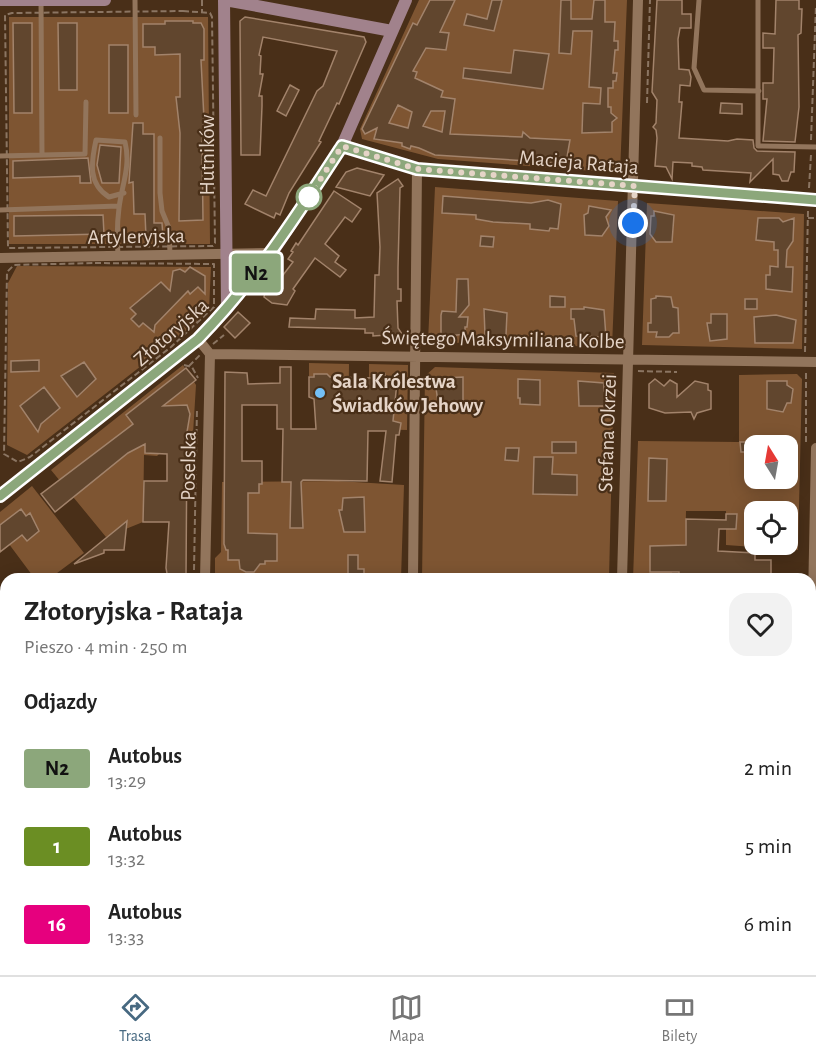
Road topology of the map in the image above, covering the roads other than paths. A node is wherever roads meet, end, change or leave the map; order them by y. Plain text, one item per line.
1 (0, 0) edge
2 (105, 0) edge
3 (135, 0) edge
4 (224, 0) edge
5 (406, 0) edge
6 (638, 0) edge
7 (699, 0) edge
8 (758, 0) edge
9 (41, 6) edge
10 (392, 32) junction
11 (759, 92) junction
12 (86, 102) dead end
13 (136, 115) dead end
14 (160, 138) dead end
15 (342, 146) junction
16 (813, 147) edge
17 (3, 155) edge
18 (42, 155) junction
19 (417, 169) junction
20 (635, 186) junction
21 (124, 193) junction
22 (816, 200) edge
23 (119, 206) junction
24 (3, 210) edge
25 (170, 250) junction
26 (118, 251) junction
27 (272, 253) junction
28 (226, 254) junction
29 (0, 258) edge
30 (227, 309) junction
31 (198, 339) junction
32 (210, 354) junction
33 (415, 358) junction
34 (628, 360) junction
35 (816, 362) edge
36 (811, 446) edge
37 (0, 496) edge
38 (205, 573) edge
39 (413, 573) edge
40 (622, 573) edge
41 (812, 573) edge

1 - 9 street
2 - 9 street
3 - 13 lane
4 - 10 street
4 - 28 street, Hutników
5 - 10 street, Złotoryjska
6 - 20 street, Stefana Okrzei
7 - 11 lane
8 - 11 lane
9 - 18 lane
10 - 15 street, Złotoryjska
11 - 16 lane
12 - 18 lane
14 - 25 lane
15 - 19 street, Macieja Rataja
15 - 27 street, Złotoryjska
17 - 18 lane
19 - 20 street, Macieja Rataja
19 - 33 street
20 - 22 street, Macieja Rataja
20 - 34 street, Stefana Okrzei
21 - 21 lane
21 - 23 lane
23 - 24 lane
23 - 26 lane
25 - 26 street, Artyleryjska
25 - 28 street, Artyleryjska
26 - 29 street, Artyleryjska
27 - 28 street, Artyleryjska
27 - 30 street, Złotoryjska
28 - 30 street, Hutników
30 - 31 street, Złotoryjska
31 - 32 street
31 - 37 street, Złotoryjska
32 - 33 street, Świętego Maksymiliana Kolbe
32 - 38 street, Poselska
33 - 34 street, Świętego Maksymiliana Kolbe
33 - 39 street
34 - 35 street, Świętego Maksymiliana Kolbe
34 - 40 street, Stefana Okrzei
36 - 41 street

